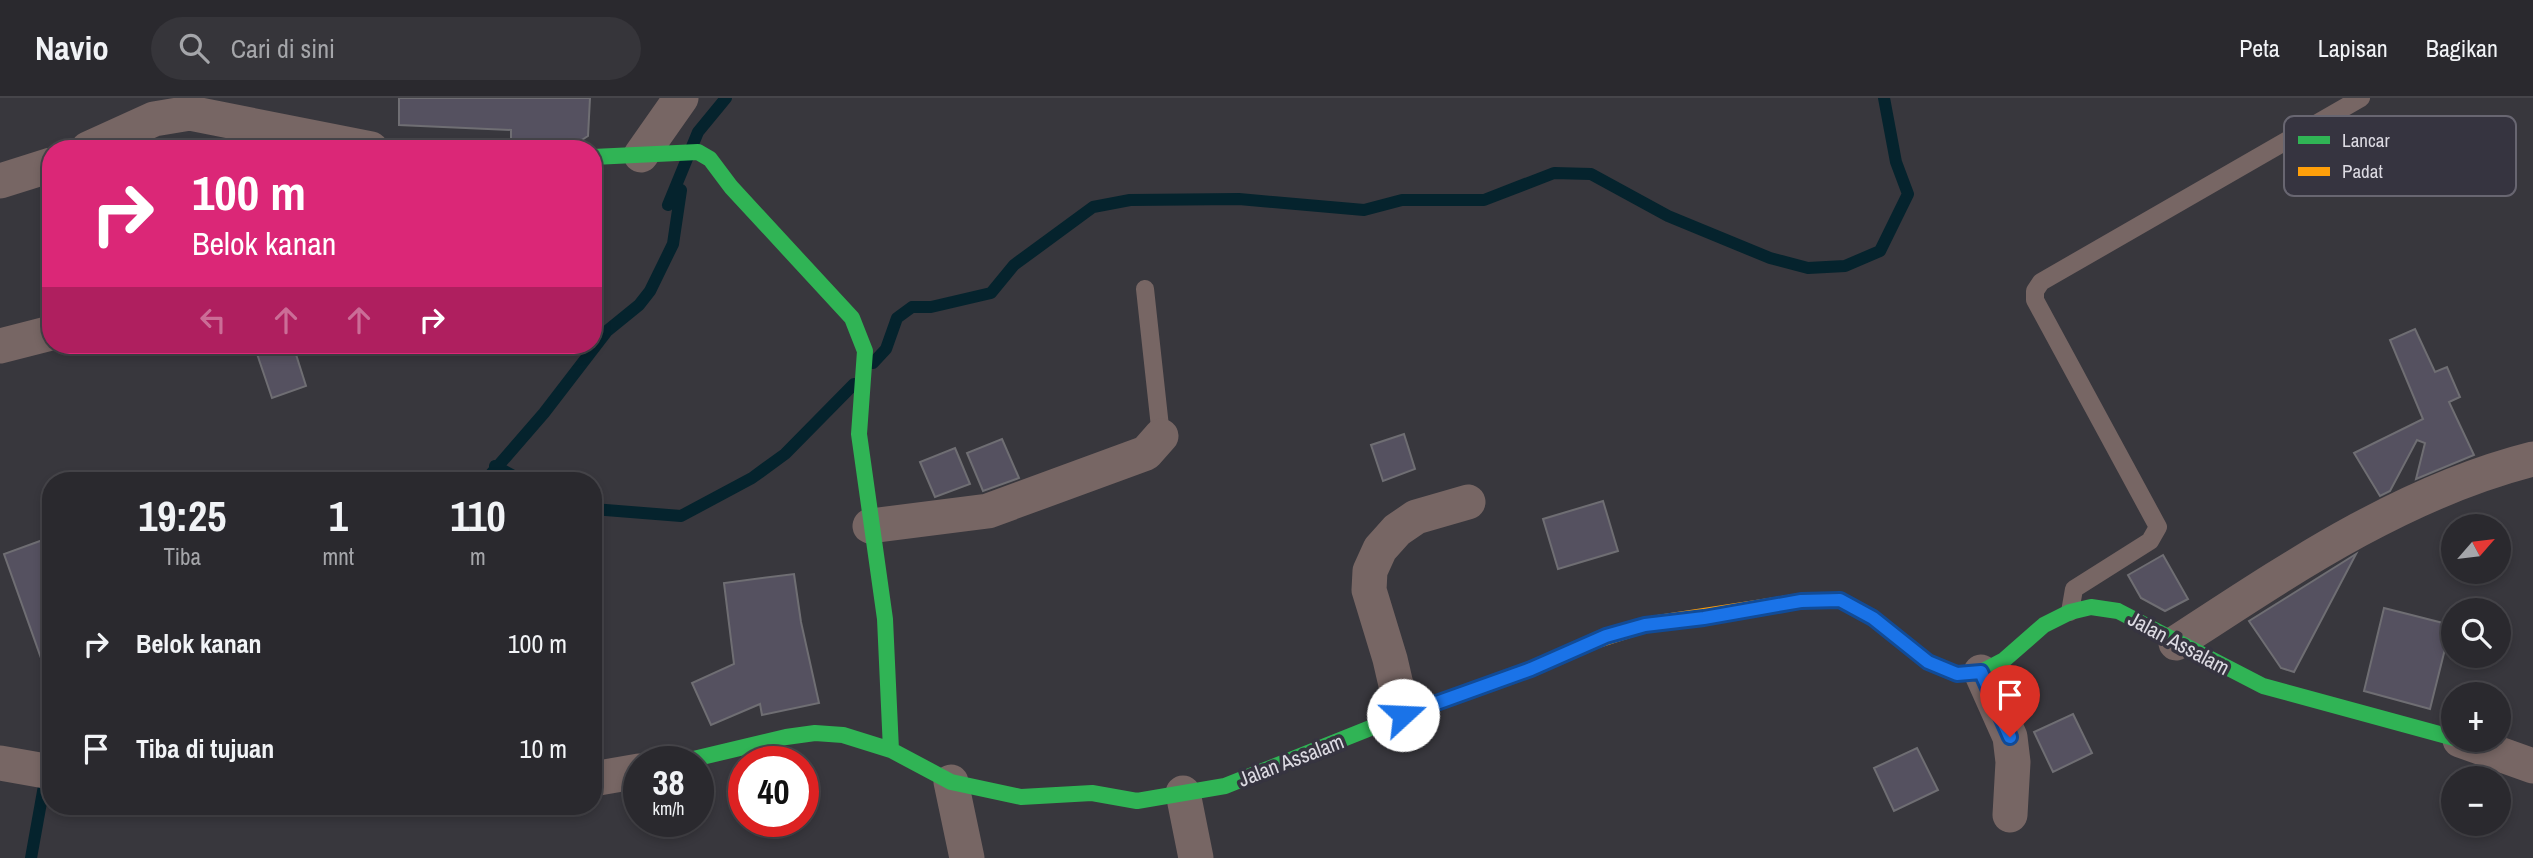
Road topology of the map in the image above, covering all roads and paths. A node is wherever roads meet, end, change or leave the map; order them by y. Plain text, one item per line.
1 (681, 98) edge
2 (2361, 98) edge
3 (2330, 116) edge
4 (108, 140) edge
5 (326, 140) edge
6 (2284, 142) edge
7 (647, 155) junction
8 (602, 157) edge
9 (42, 169) edge
10 (0, 181) edge
11 (1145, 289) dead end
12 (42, 335) edge
13 (0, 346) edge
14 (1161, 436) joint
15 (2533, 459) edge
16 (1468, 502) dead end
17 (870, 526) junction
18 (2070, 612) junction
19 (2176, 643) junction
20 (1981, 672) junction
21 (1403, 715) junction
22 (2441, 735) edge
23 (891, 750) junction
24 (2494, 752) edge
25 (714, 755) edge
26 (0, 763) edge
27 (2533, 766) edge
28 (42, 770) edge
29 (623, 774) edge
30 (602, 777) edge
31 (951, 782) junction
32 (1183, 793) junction
33 (2010, 815) dead end
34 (967, 858) edge
35 (1196, 858) edge

1 - 7 street
2 - 3 lane
4 - 5 street
6 - 18 lane
7 - 8 street
7 - 17 street
9 - 10 street
11 - 14 lane
12 - 13 street
14 - 17 street
15 - 19 street
16 - 21 street
17 - 23 street
18 - 19 street, Jalan Assalam
18 - 20 street, Jalan Assalam
19 - 22 street, Jalan Assalam
20 - 21 street, Jalan Assalam
20 - 33 street
21 - 32 street, Jalan Assalam
23 - 25 street, Jalan Assalam
23 - 31 street, Jalan Assalam
24 - 27 street
26 - 28 street
29 - 30 street
31 - 32 street, Jalan Assalam
31 - 34 street
32 - 35 street

